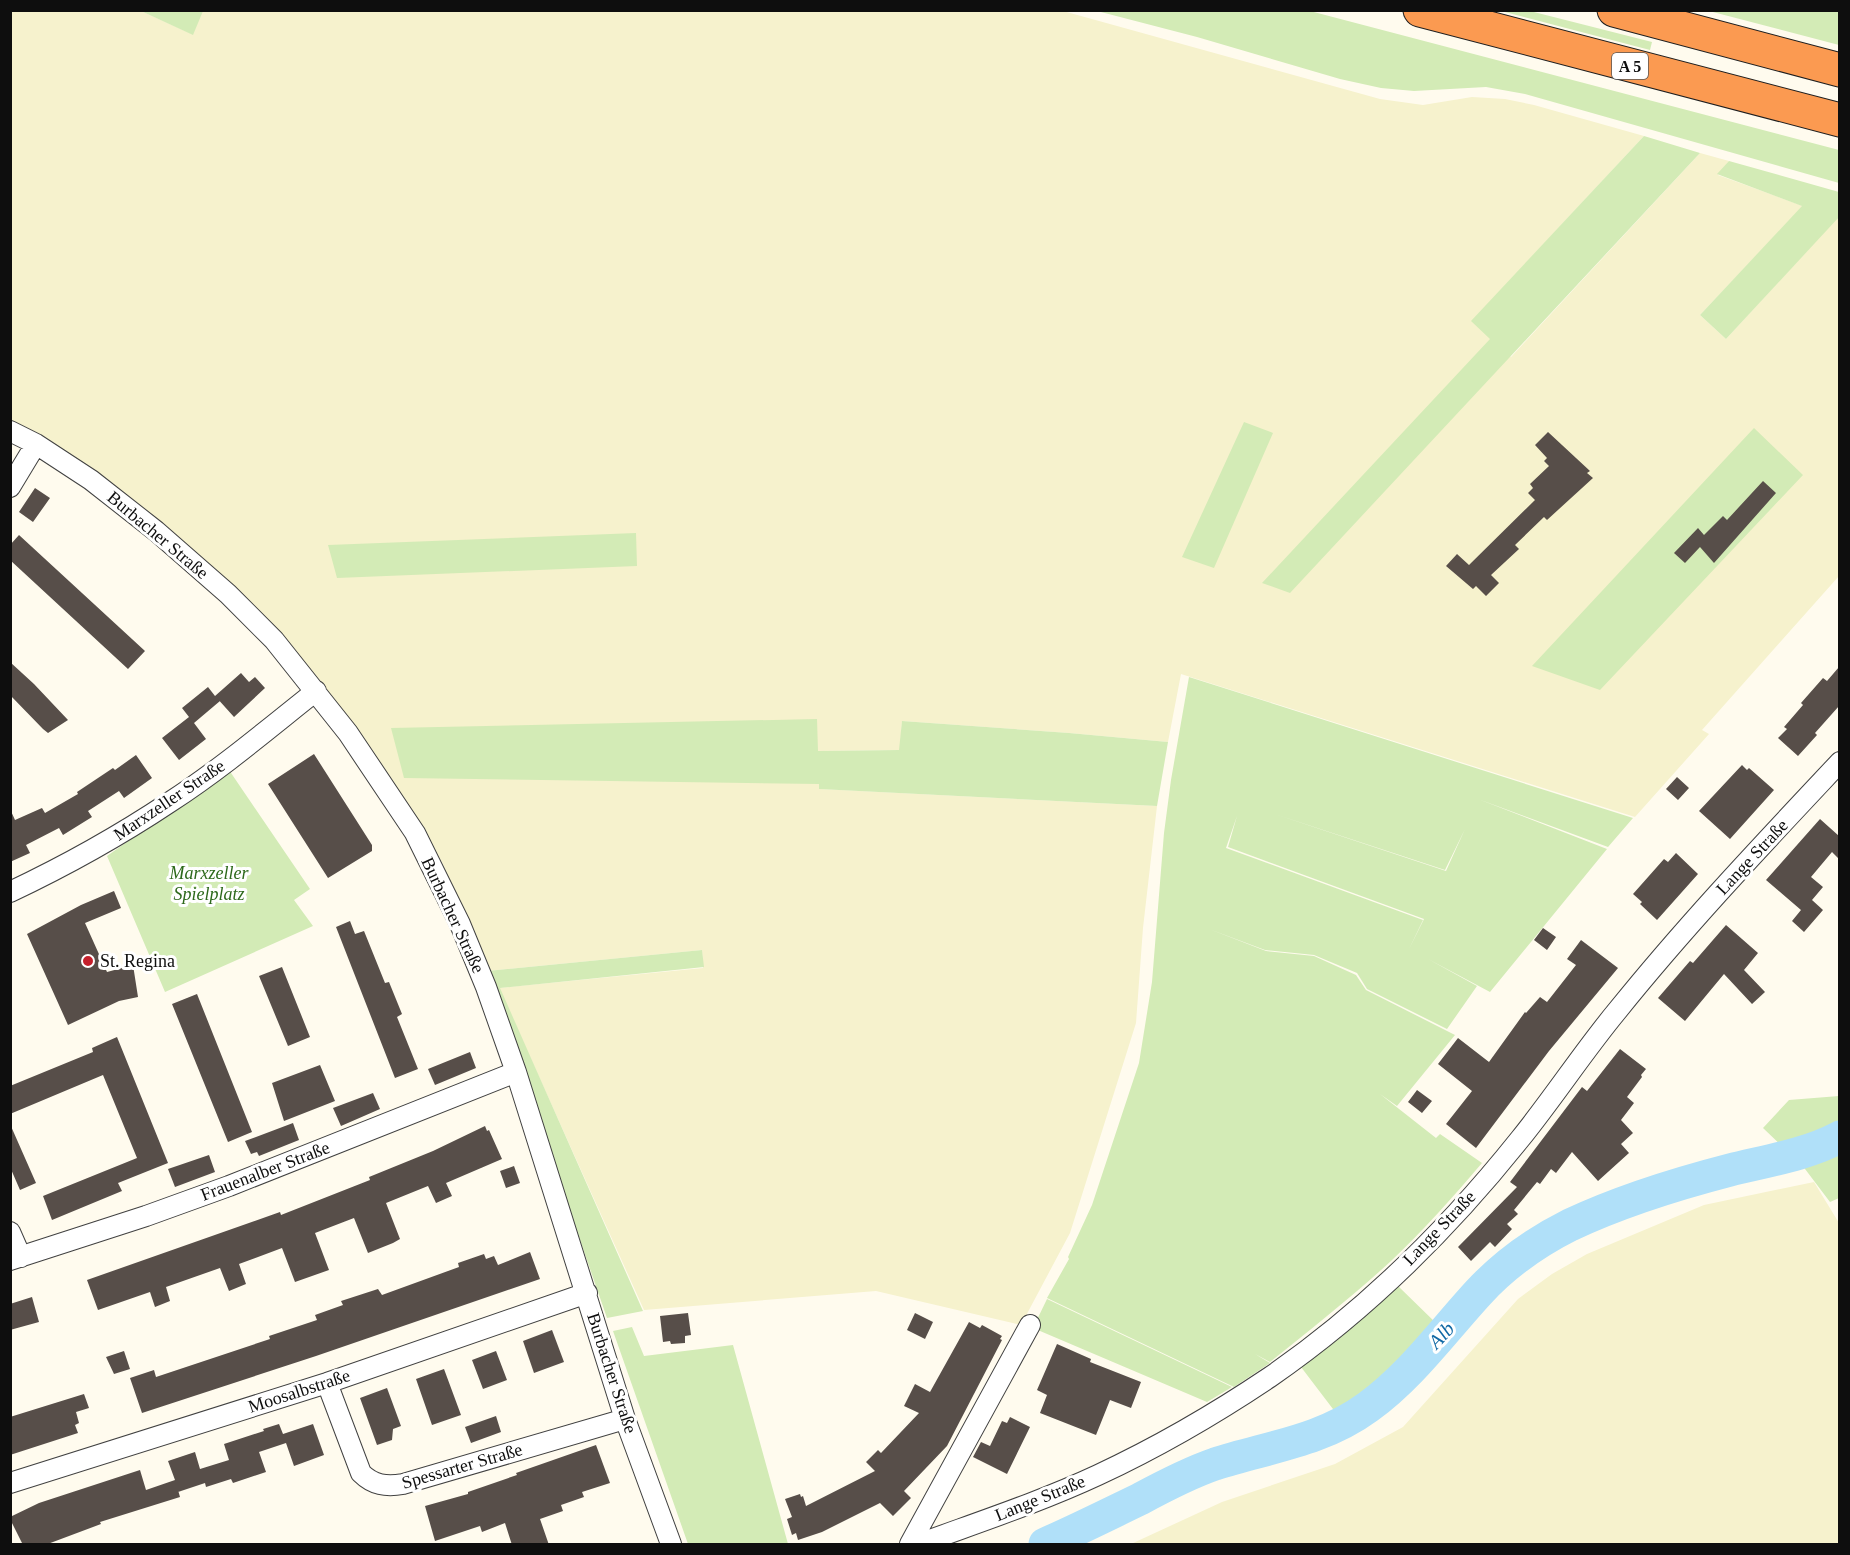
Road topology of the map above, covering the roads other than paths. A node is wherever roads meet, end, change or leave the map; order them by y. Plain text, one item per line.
1 (1420, 10) edge
2 (1614, 10) edge
3 (1839, 70) edge
4 (1839, 120) edge
5 (10, 431) edge
6 (36, 444) junction
7 (10, 487) edge
8 (316, 691) junction
9 (1839, 762) edge
10 (10, 892) edge
11 (516, 1072) junction
12 (10, 1232) edge
13 (16, 1258) edge
14 (586, 1293) junction
15 (1030, 1325) dead end
16 (327, 1383) junction
17 (625, 1419) junction
18 (10, 1483) edge
19 (671, 1545) edge
20 (910, 1545) edge
21 (920, 1545) edge

1 - 4 highway, A 5
2 - 3 highway
5 - 6 street, Burbacher Straße
6 - 7 street
6 - 8 street, Burbacher Straße
8 - 10 street, Marxzeller Straße
8 - 11 street, Burbacher Straße
9 - 21 street, Lange Straße
11 - 13 street, Frauenalber Straße
11 - 14 street, Burbacher Straße
12 - 13 street
14 - 16 street, Moosalbstraße
14 - 17 street, Burbacher Straße
15 - 20 street
16 - 17 street, Spessarter Straße
16 - 18 street, Moosalbstraße
17 - 19 street, Burbacher Straße

